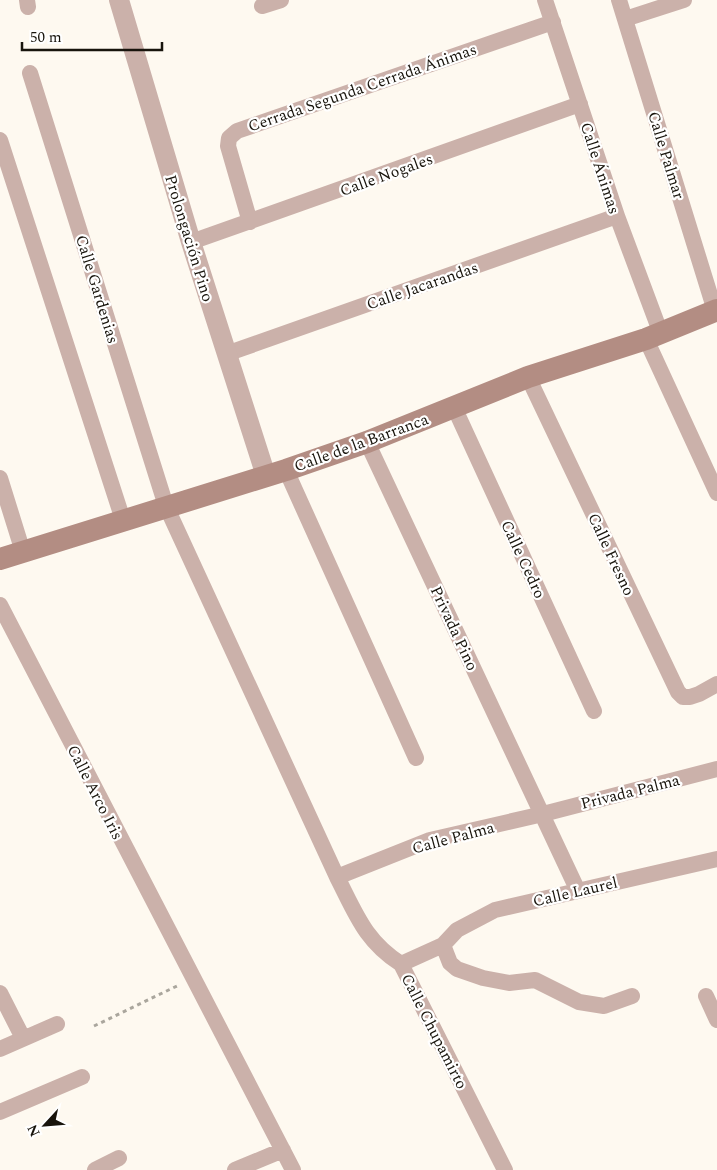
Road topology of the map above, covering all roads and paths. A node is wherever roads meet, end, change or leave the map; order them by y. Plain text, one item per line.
1 (119, 0) edge
2 (281, 0) edge
3 (545, 0) edge
4 (619, 0) edge
5 (684, 0) edge
6 (262, 6) dead end
7 (626, 19) junction
8 (553, 22) junction
9 (30, 73) dead end
10 (580, 104) junction
11 (0, 140) edge
12 (617, 216) junction
13 (250, 222) junction
14 (191, 242) junction
15 (716, 311) edge
16 (654, 337) junction
17 (226, 354) junction
18 (528, 377) junction
19 (454, 407) junction
20 (367, 442) junction
21 (276, 473) junction
22 (0, 478) edge
23 (717, 493) edge
24 (166, 506) junction
25 (123, 520) junction
26 (23, 552) junction
27 (0, 559) edge
28 (0, 605) edge
29 (717, 684) edge
30 (594, 711) dead end
31 (416, 758) dead end
32 (717, 769) edge
33 (543, 814) junction
34 (717, 858) edge
35 (337, 877) junction
36 (578, 891) junction
37 (443, 945) junction
38 (401, 964) junction
39 (193, 978) junction
40 (0, 992) edge
41 (632, 996) dead end
42 (706, 996) dead end
43 (717, 1020) edge
44 (56, 1024) dead end
45 (94, 1026) dead end
46 (23, 1038) junction
47 (0, 1049) edge
48 (82, 1077) dead end
49 (0, 1112) edge
50 (282, 1150) junction
51 (119, 1158) dead end
52 (95, 1170) edge
53 (235, 1170) edge
54 (293, 1170) edge
55 (505, 1170) edge

1 - 14 street, Prolongación Pino
2 - 6 street
3 - 8 street, Calle Ánimas
4 - 7 street, Calle Palmar
5 - 7 street
7 - 15 street, Calle Palmar
8 - 10 street, Calle Ánimas
8 - 13 street, Cerrada Segunda Cerrada Ánimas
9 - 24 street, Calle Gardenias
10 - 12 street, Calle Ánimas
10 - 13 street, Calle Nogales
11 - 25 street
12 - 16 street, Calle Ánimas
12 - 17 street, Calle Jacarandas
13 - 14 street, Calle Nogales
14 - 17 street, Prolongación Pino
15 - 16 main road, Calle de la Barranca
16 - 18 main road, Calle de la Barranca
16 - 23 street
17 - 21 street, Prolongación Pino
18 - 19 main road, Calle de la Barranca
18 - 29 street, Calle Fresno
19 - 20 main road, Calle de la Barranca
19 - 30 street, Calle Cedro
20 - 21 main road, Calle de la Barranca
20 - 33 street, Privada Pino
21 - 24 main road, Calle de la Barranca
21 - 31 street
22 - 26 street
24 - 25 main road, Calle de la Barranca
24 - 35 street, Calle Gardenias
25 - 26 main road, Calle de la Barranca
26 - 27 main road, Calle de la Barranca
28 - 39 street, Calle Arco Iris
32 - 33 street, Privada Palma
33 - 35 street, Calle Palma
33 - 36 street, Privada Pino
34 - 36 street, Calle Laurel
35 - 38 street, Calle Chupamirto
36 - 37 street, Calle Laurel
37 - 38 street, Calle Laurel
37 - 41 street
38 - 55 street, Calle Chupamirto
39 - 45 path
39 - 50 street, Calle Arco Iris
40 - 46 street
42 - 43 street
44 - 46 street
46 - 47 street
48 - 49 street
50 - 53 street
50 - 54 street, Calle Arco Iris
51 - 52 street

